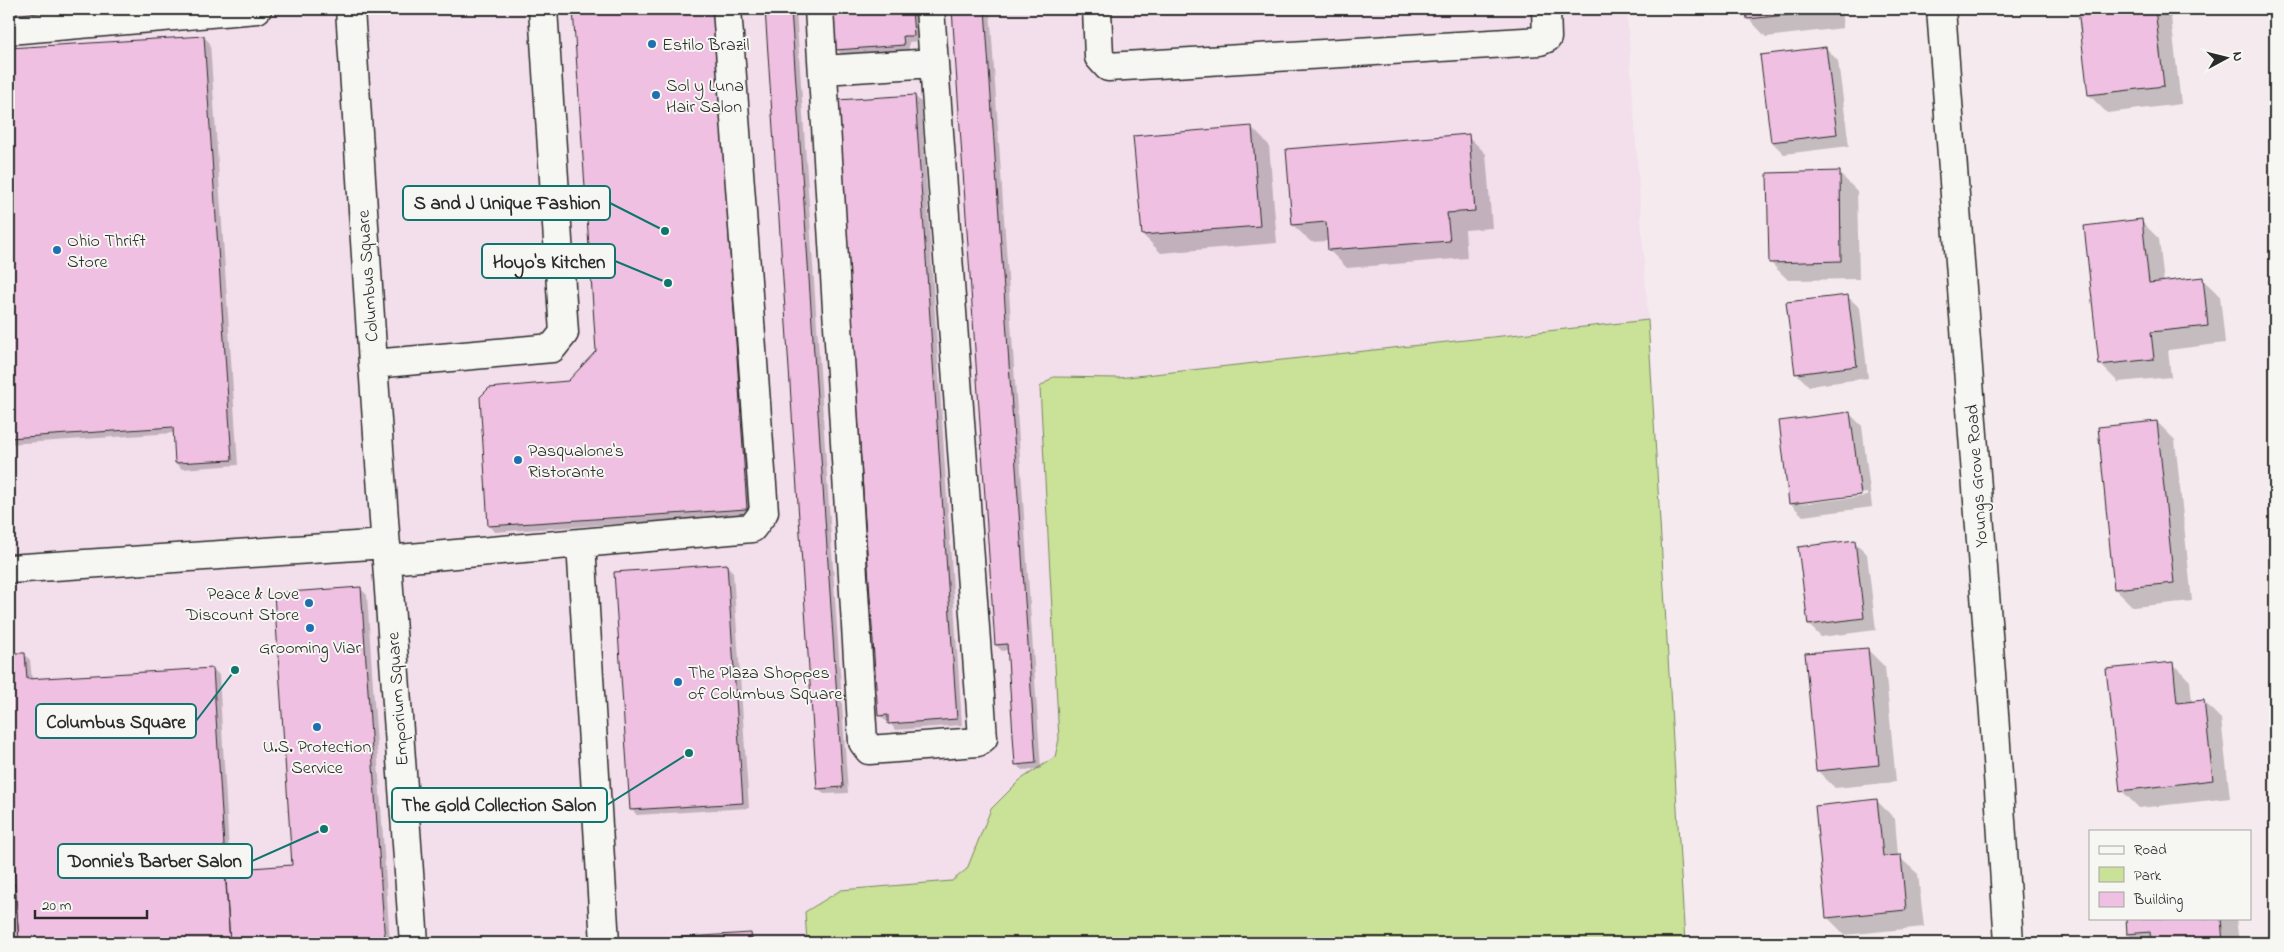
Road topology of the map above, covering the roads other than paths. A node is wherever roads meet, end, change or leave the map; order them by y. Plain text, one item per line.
1 (257, 9) edge
2 (350, 9) edge
3 (543, 9) edge
4 (727, 9) edge
5 (819, 9) edge
6 (930, 9) edge
7 (1098, 9) edge
8 (1546, 9) edge
9 (1941, 9) edge
10 (9, 30) edge
11 (934, 63) junction
12 (823, 70) junction
13 (373, 364) junction
14 (581, 543) junction
15 (387, 552) junction
16 (9, 569) edge
17 (414, 943) edge
18 (605, 943) edge
19 (2009, 943) edge

1 - 10 street
2 - 13 street, Columbus Square
3 - 13 street
4 - 14 street
5 - 12 street
6 - 11 street
7 - 8 street
9 - 19 street, Youngs Grove Road
11 - 12 street
11 - 12 street
13 - 15 street, Columbus Square
14 - 15 street
14 - 18 street
15 - 16 street
15 - 17 street, Emporium Square

